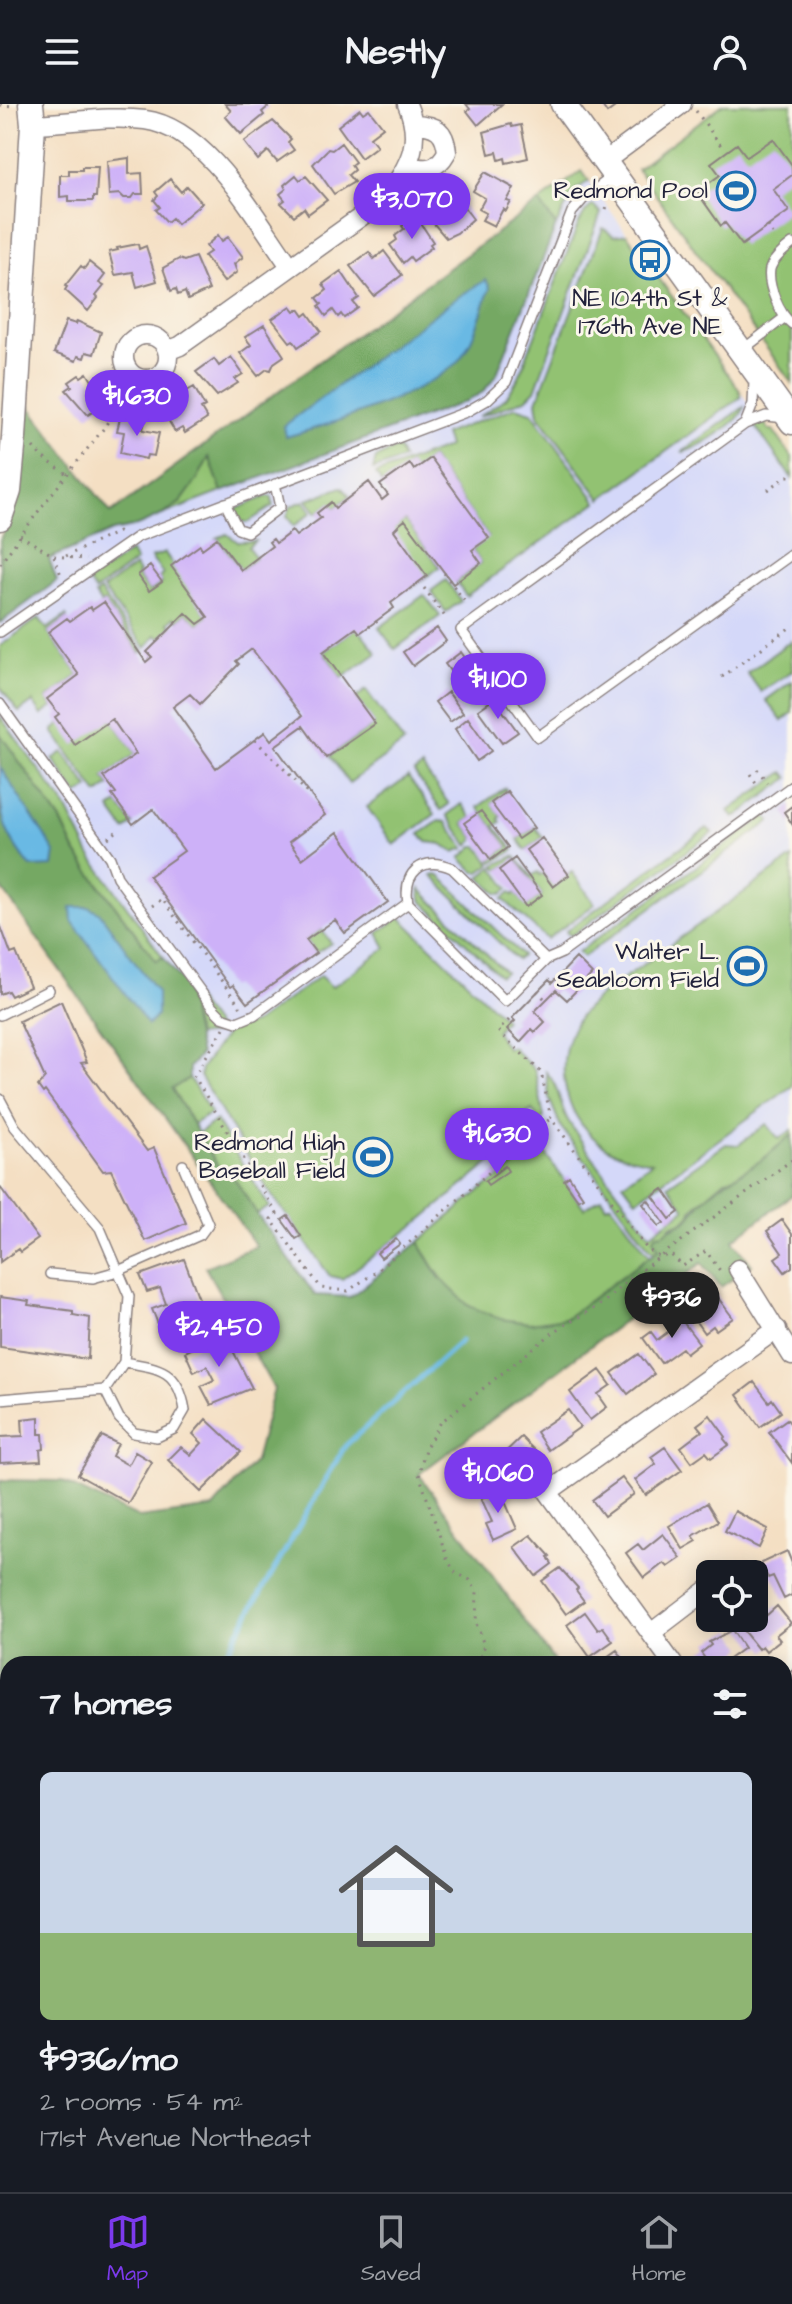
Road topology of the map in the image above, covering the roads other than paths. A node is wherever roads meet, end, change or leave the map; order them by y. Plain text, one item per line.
1 (407, 104) edge
2 (563, 104) edge
3 (682, 104) edge
4 (27, 112) edge
5 (144, 112) edge
6 (415, 124) junction
7 (408, 165) junction
8 (608, 169) junction
9 (792, 244) edge
10 (290, 266) junction
11 (788, 321) edge
12 (167, 351) junction
13 (748, 360) junction
14 (9, 395) edge
15 (791, 420) edge
16 (745, 424) junction
17 (275, 484) junction
18 (225, 503) junction
19 (0, 518) edge
20 (792, 554) edge
21 (0, 632) edge
22 (0, 704) edge
23 (792, 786) edge
24 (408, 903) junction
25 (546, 960) junction
26 (49, 990) dead end
27 (0, 1015) edge
28 (0, 1099) edge
29 (183, 1165) dead end
30 (118, 1271) junction
31 (50, 1274) dead end
32 (731, 1274) road end
33 (777, 1329) junction
34 (792, 1356) edge
35 (124, 1362) junction
36 (105, 1390) junction
37 (0, 1399) edge
38 (696, 1599) edge
39 (651, 1633) junction
40 (667, 1656) edge

1 - 6 street
2 - 8 street
3 - 8 street
4 - 5 street
4 - 14 street
5 - 10 street
6 - 7 street
6 - 7 street
7 - 10 street
8 - 13 street
8 - 17 lane
9 - 11 lane
10 - 12 street
11 - 13 lane
12 - 12 street
13 - 15 street
13 - 16 lane
14 - 19 street
15 - 16 lane
16 - 20 lane
17 - 18 lane
17 - 18 lane
18 - 21 lane
22 - 24 lane
23 - 25 lane
24 - 25 lane
24 - 25 lane
26 - 27 lane
28 - 30 lane
29 - 30 lane
30 - 31 lane
30 - 35 lane
32 - 33 street
33 - 34 street
33 - 39 street
35 - 36 lane
35 - 36 lane
36 - 37 lane
38 - 39 street
39 - 40 street

